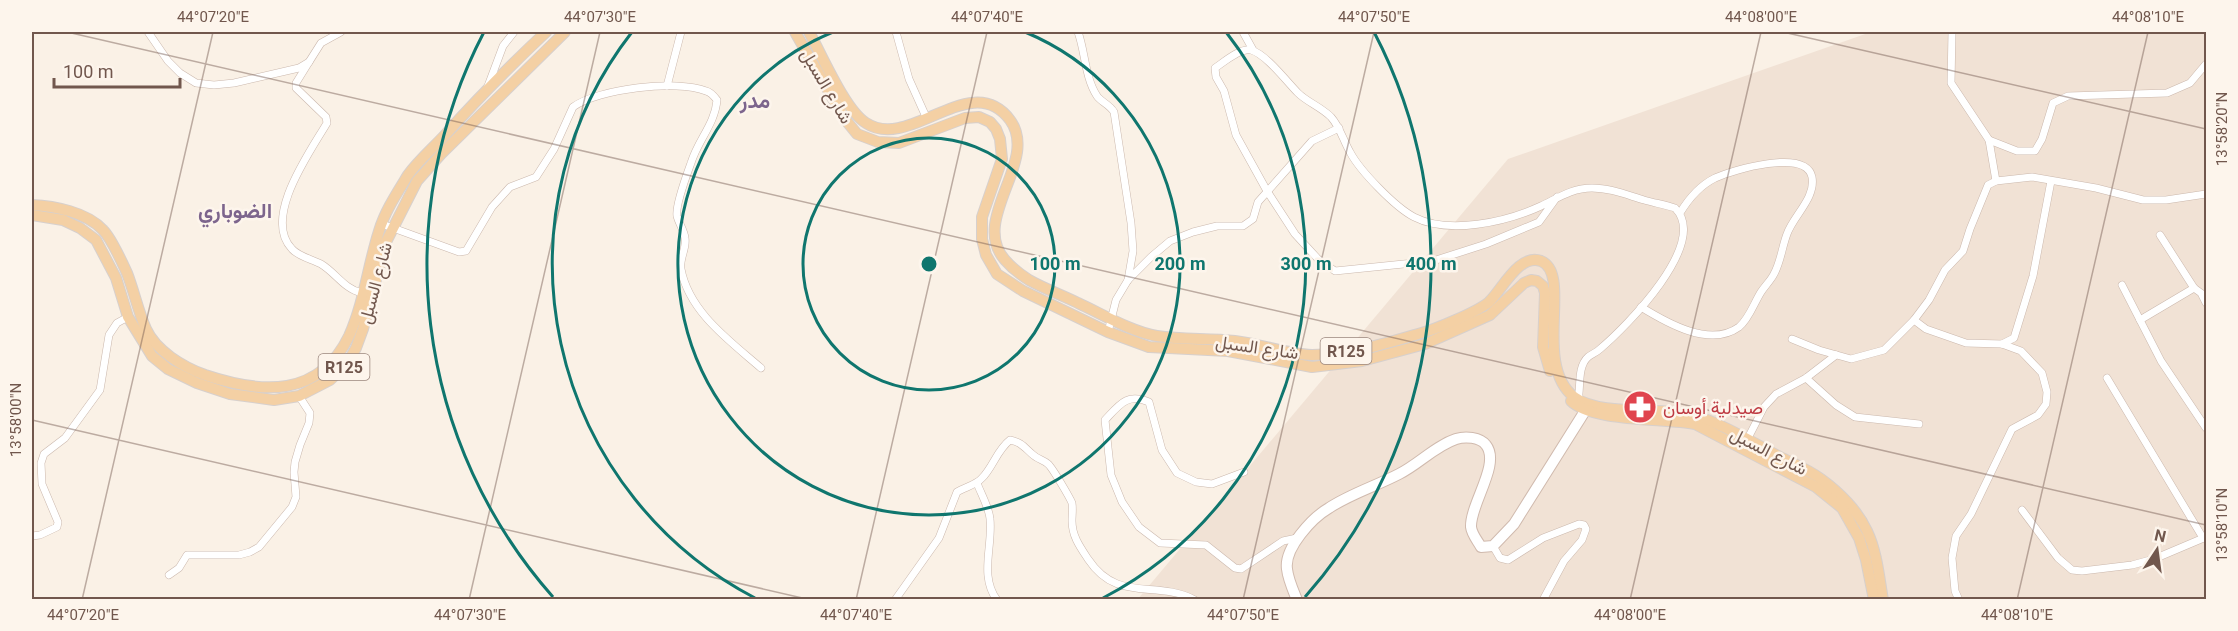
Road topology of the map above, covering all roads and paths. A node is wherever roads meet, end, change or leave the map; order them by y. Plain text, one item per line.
1 (148, 32) edge
2 (341, 32) edge
3 (514, 32) edge
4 (546, 32) edge
5 (566, 32) edge
6 (681, 32) edge
7 (795, 32) edge
8 (808, 32) edge
9 (896, 32) edge
10 (1078, 32) edge
11 (1243, 32) edge
12 (1952, 32) edge
13 (1252, 50) junction
14 (309, 62) junction
15 (2206, 64) edge
16 (667, 86) junction
17 (487, 89) junction
18 (927, 118) junction
19 (1339, 128) junction
20 (1989, 140) junction
21 (1996, 181) junction
22 (2052, 181) junction
23 (1267, 191) junction
24 (2206, 194) edge
25 (1557, 197) junction
26 (32, 206) edge
27 (1680, 213) junction
28 (32, 215) edge
29 (387, 226) junction
30 (2160, 236) dead end
31 (1128, 280) junction
32 (2122, 285) dead end
33 (2194, 288) junction
34 (362, 293) junction
35 (2206, 303) edge
36 (1641, 307) junction
37 (128, 317) junction
38 (1112, 319) junction
39 (1914, 320) junction
40 (2140, 320) junction
41 (1108, 332) junction
42 (1792, 339) dead end
43 (2002, 344) junction
44 (1836, 355) junction
45 (760, 368) dead end
46 (1806, 378) junction
47 (2107, 378) dead end
48 (299, 396) junction
49 (1580, 406) junction
50 (1919, 424) dead end
51 (2206, 428) edge
52 (1747, 440) junction
53 (1244, 472) dead end
54 (977, 483) junction
55 (2022, 510) dead end
56 (32, 536) edge
57 (2204, 537) edge
58 (1297, 538) junction
59 (1493, 546) junction
60 (169, 575) dead end
61 (895, 600) edge
62 (997, 600) edge
63 (1195, 600) edge
64 (1297, 600) edge
65 (1543, 600) edge
66 (1874, 600) edge
67 (1883, 600) edge
68 (1959, 600) edge

1 - 14 street
2 - 14 street
3 - 17 street
4 - 17 main road, شارع السبل / R125
5 - 29 main road, شارع السبل / R125
6 - 16 street
7 - 41 main road, شارع السبل / R125
8 - 18 main road, شارع السبل / R125
9 - 18 street
10 - 31 street
11 - 13 street
12 - 20 street
13 - 19 street
13 - 23 street
14 - 34 street
15 - 20 street
16 - 29 street
16 - 45 street
17 - 29 main road, شارع السبل / R125
18 - 38 main road, شارع السبل / R125
19 - 23 street
19 - 25 street
20 - 21 street
21 - 22 street
21 - 39 street
22 - 24 street
22 - 43 street
23 - 25 street
23 - 31 street
25 - 27 street
26 - 34 main road, شارع السبل / R125
27 - 36 street
27 - 36 street
28 - 37 main road, شارع السبل / R125
29 - 34 main road, شارع السبل / R125
29 - 48 main road, شارع السبل / R125
30 - 33 street
31 - 38 street
32 - 40 street
33 - 35 street
33 - 40 street
36 - 49 street
37 - 48 main road, شارع السبل / R125
37 - 56 street
38 - 41 street
38 - 49 main road, شارع السبل / R125
39 - 43 street
39 - 44 street
40 - 51 street
41 - 49 main road, شارع السبل / R125
42 - 44 street
43 - 68 street
44 - 46 street
46 - 50 street
46 - 52 street
47 - 57 street
48 - 60 street
49 - 52 main road, شارع السبل
49 - 59 street
49 - 66 main road, شارع السبل
52 - 67 main road, شارع السبل
53 - 58 street
54 - 61 street
54 - 62 street
54 - 63 street
55 - 57 street
58 - 59 street
58 - 64 street
59 - 65 street

